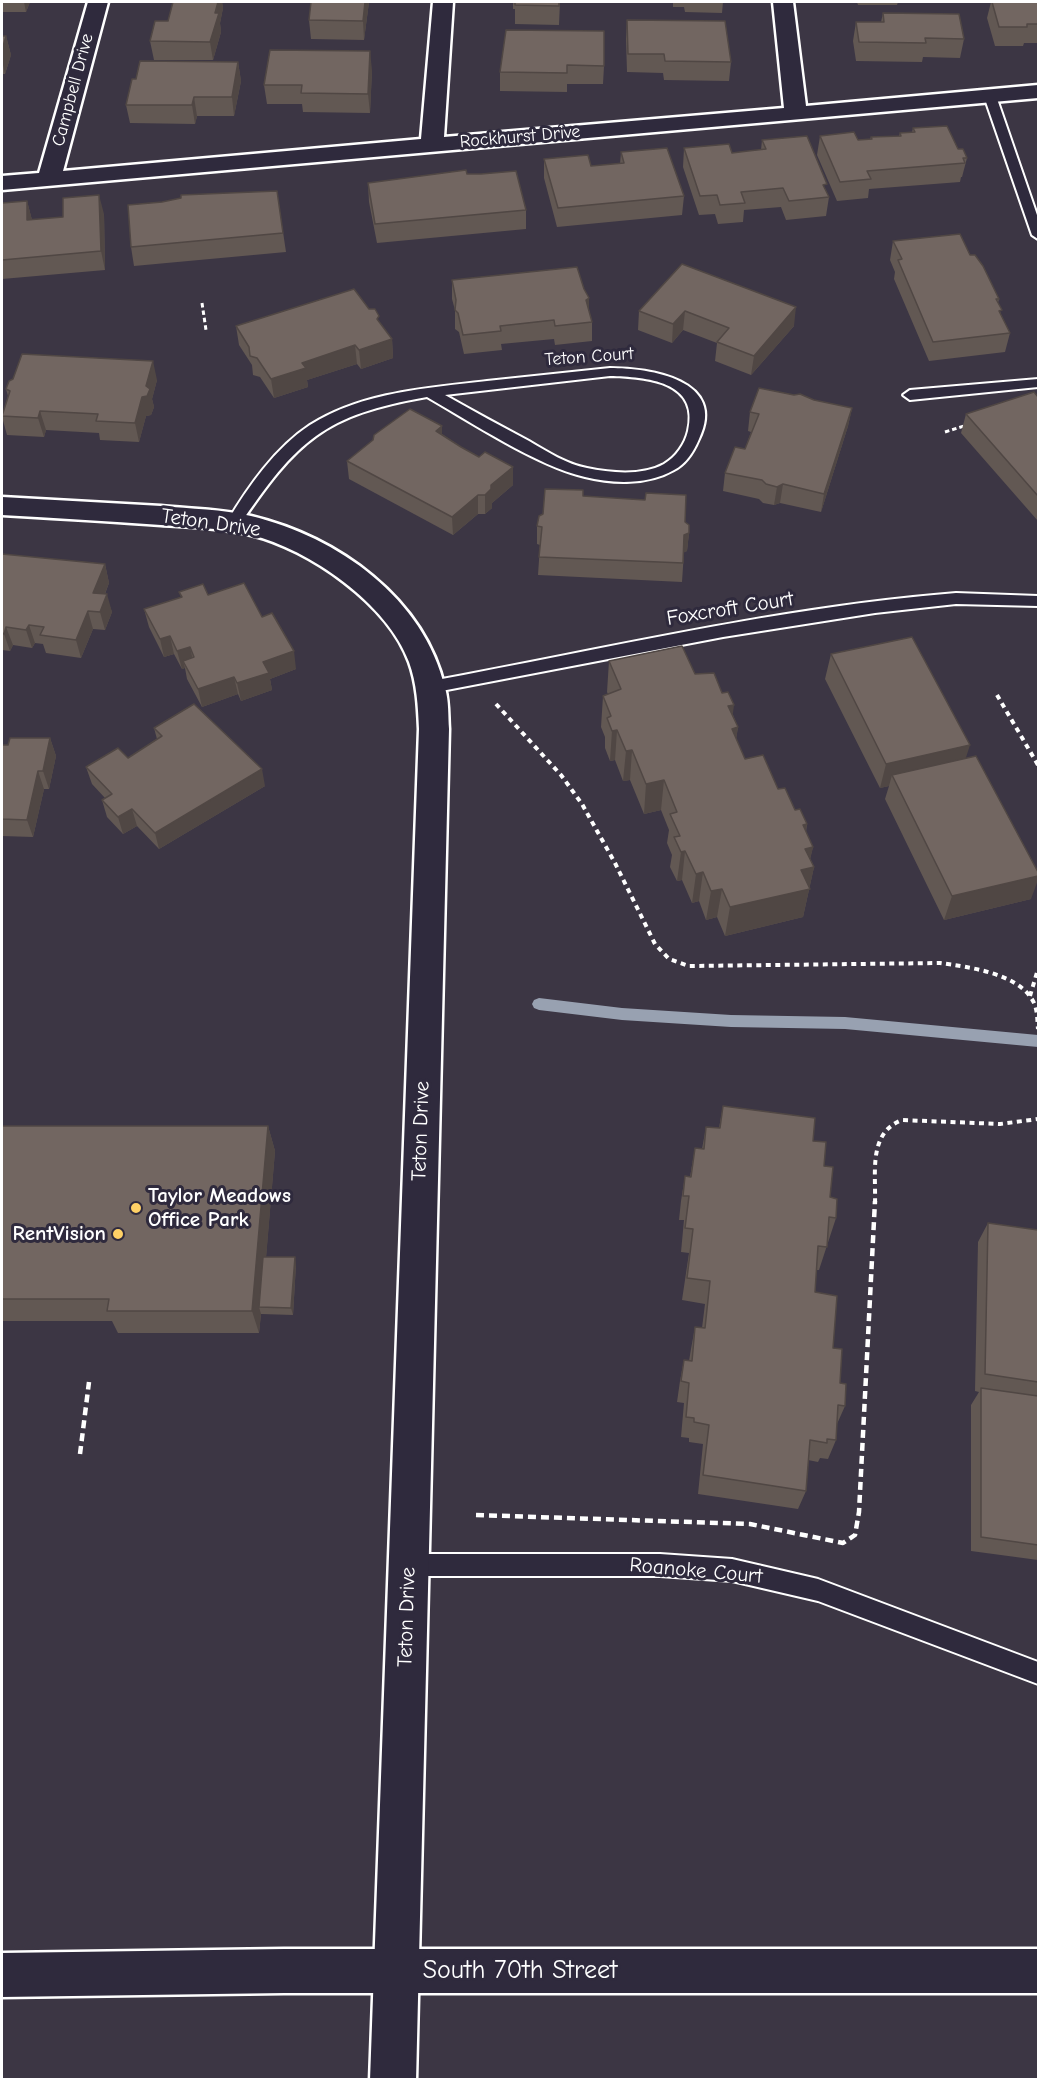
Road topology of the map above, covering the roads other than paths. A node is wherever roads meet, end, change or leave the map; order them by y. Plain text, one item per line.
1 (98, 2) edge
2 (443, 2) edge
3 (783, 2) edge
4 (1038, 92) edge
5 (990, 96) junction
6 (796, 113) junction
7 (432, 145) junction
8 (49, 179) junction
9 (2, 183) edge
10 (1038, 235) edge
11 (1038, 383) edge
12 (429, 392) junction
13 (910, 395) dead end
14 (2, 506) edge
15 (234, 522) junction
16 (1038, 601) edge
17 (431, 687) junction
18 (409, 1565) junction
19 (1038, 1673) edge
20 (395, 1971) junction
21 (1038, 1971) edge
22 (2, 1975) edge
23 (393, 2079) edge

1 - 8 street, Campbell Drive
2 - 7 street
3 - 6 street
4 - 5 street, Rockhurst Drive
5 - 6 street, Rockhurst Drive
5 - 10 lane
6 - 7 street, Rockhurst Drive
7 - 8 street, Rockhurst Drive
8 - 9 street, Rockhurst Drive
11 - 13 lane
12 - 12 lane, Teton Court
12 - 15 lane, Teton Court
14 - 15 street, Teton Drive
15 - 17 street, Teton Drive
16 - 17 lane, Foxcroft Court
17 - 18 street, Teton Drive
18 - 19 lane, Roanoke Court
18 - 20 street, Teton Drive
20 - 21 street, South 70th Street
20 - 22 street, South 70th Street
20 - 23 street, Teton Drive

